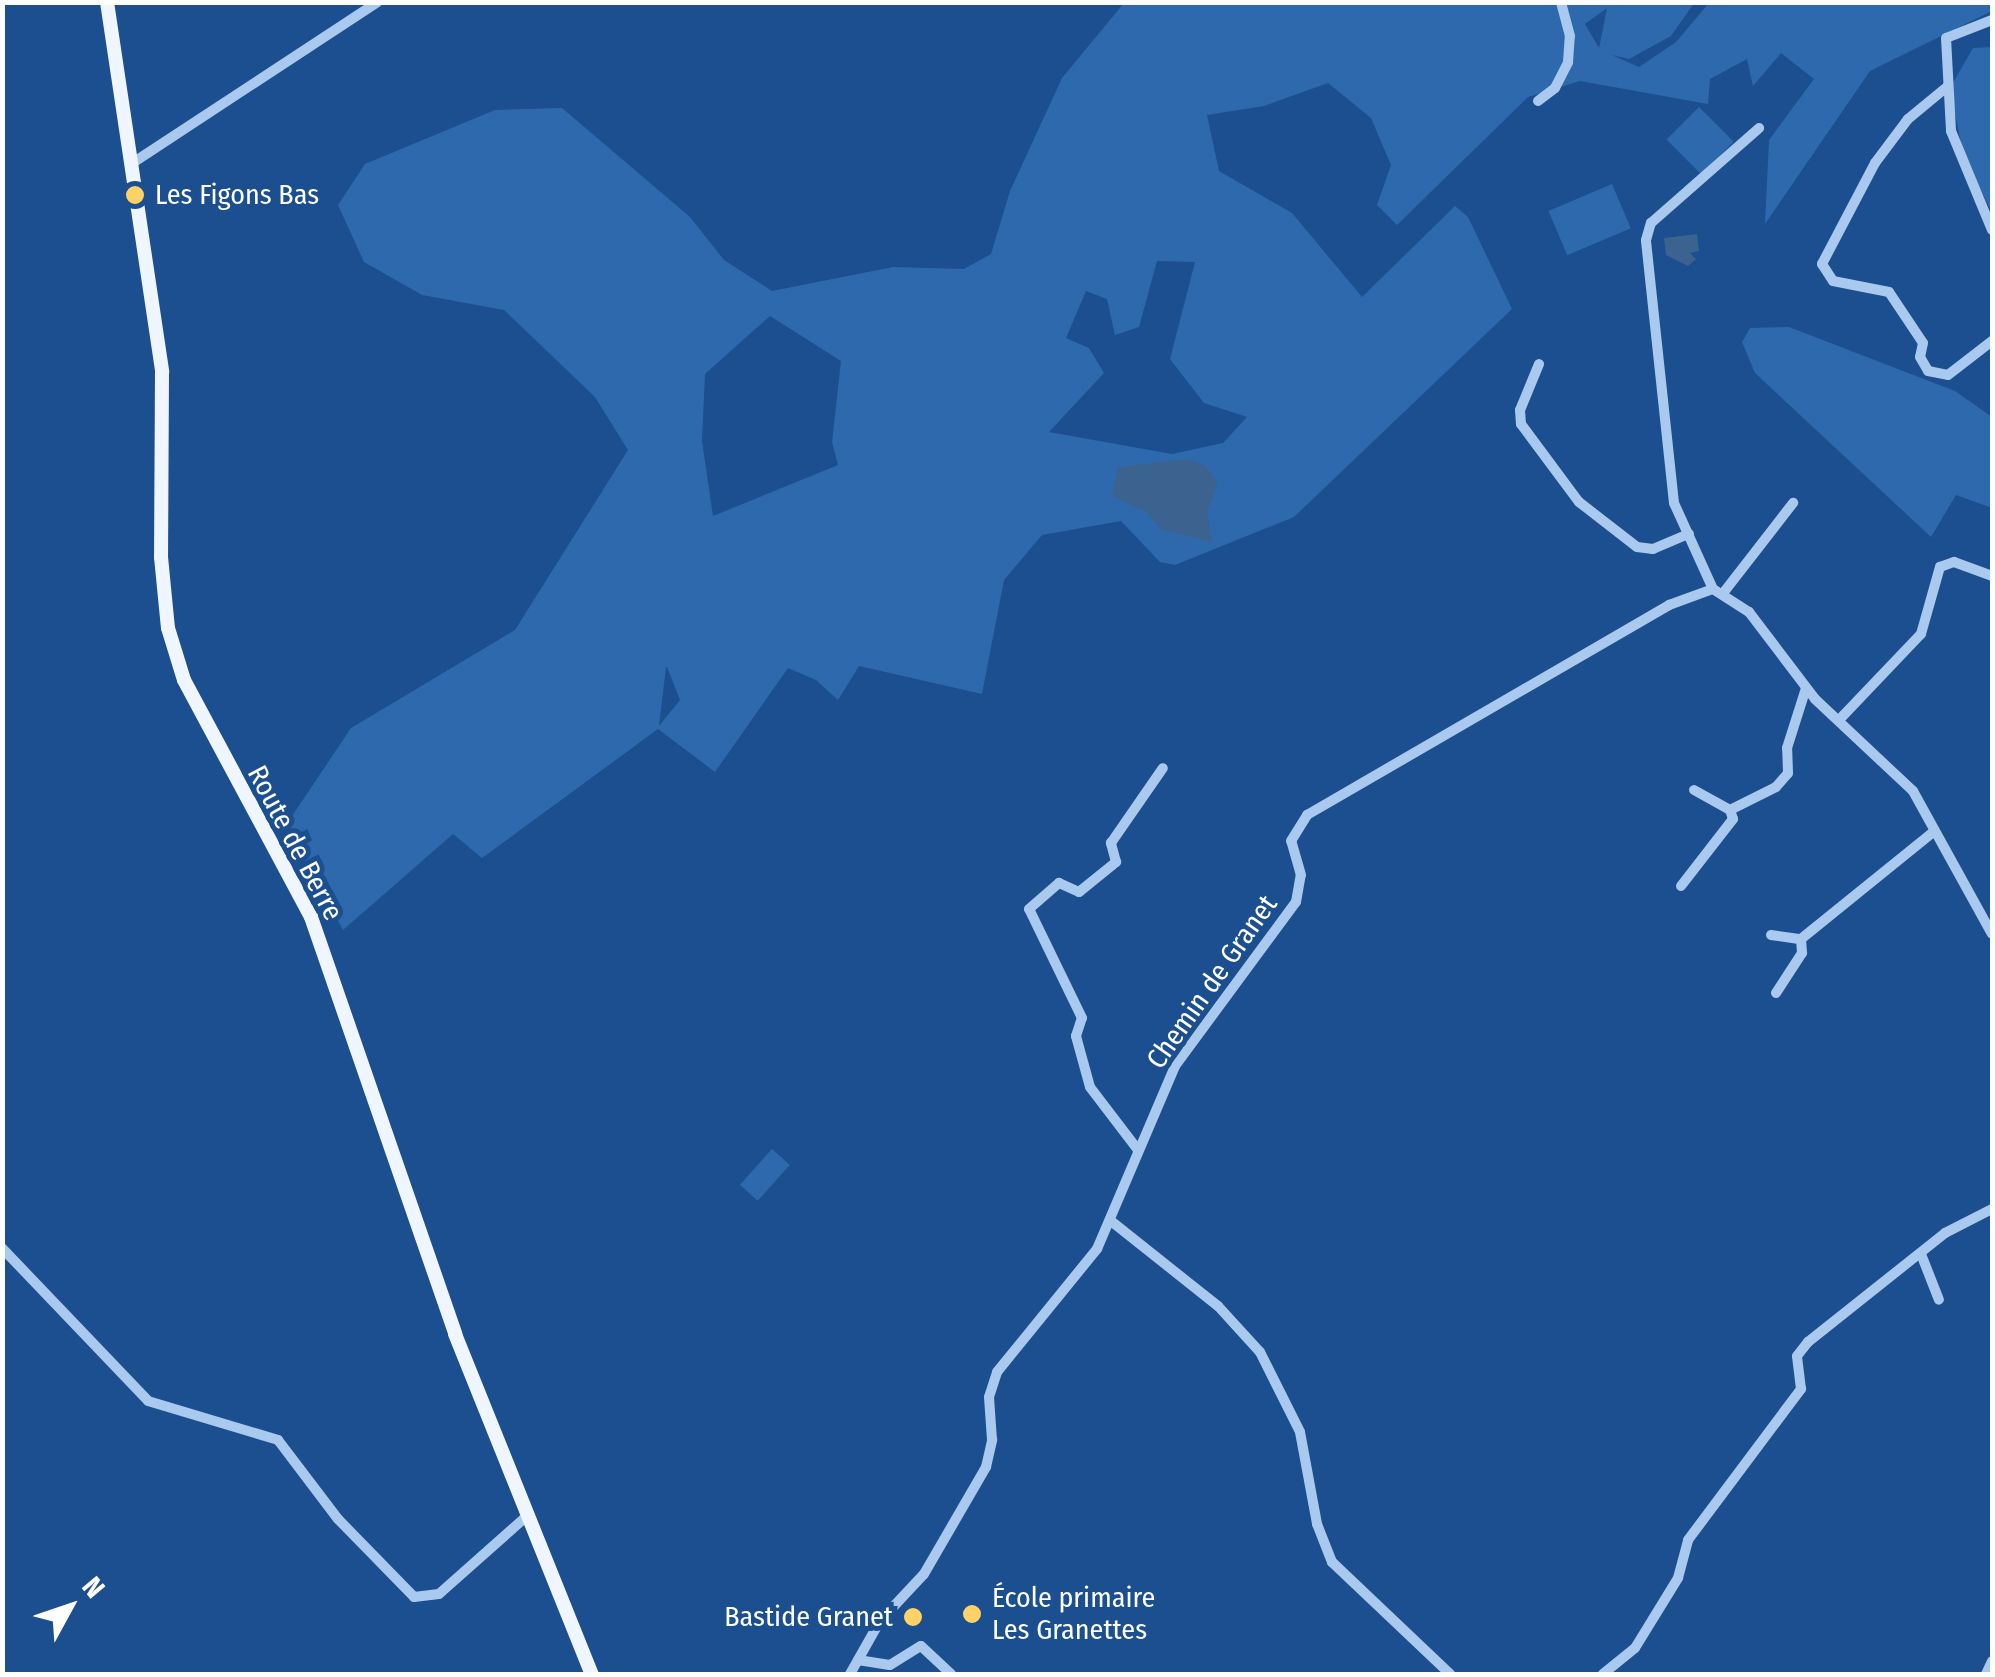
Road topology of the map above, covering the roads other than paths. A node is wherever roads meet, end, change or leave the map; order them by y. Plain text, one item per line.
1 (107, 2) edge
2 (378, 2) edge
3 (1561, 2) edge
4 (1992, 20) edge
5 (1948, 86) junction
6 (1932, 100) junction
7 (1538, 101) dead end
8 (1950, 108) junction
9 (1760, 128) dead end
10 (131, 164) junction
11 (1992, 230) edge
12 (1992, 341) edge
13 (1539, 364) dead end
14 (1793, 503) dead end
15 (1689, 534) junction
16 (1992, 576) edge
17 (1719, 590) junction
18 (1806, 688) junction
19 (1838, 720) junction
20 (1164, 768) dead end
21 (1694, 790) dead end
22 (1730, 810) junction
23 (1933, 832) junction
24 (1681, 886) dead end
25 (1771, 934) dead end
26 (1992, 934) edge
27 (1801, 939) junction
28 (1776, 993) dead end
29 (1138, 1150) junction
30 (1992, 1210) edge
31 (1111, 1221) junction
32 (2, 1248) edge
33 (1922, 1254) junction
34 (1939, 1300) dead end
35 (527, 1516) junction
36 (858, 1660) junction
37 (1992, 1661) edge
38 (938, 1670) edge
39 (592, 1674) edge
40 (850, 1674) edge
41 (951, 1674) edge
42 (1450, 1674) edge
43 (1603, 1674) edge
44 (1986, 1674) edge

1 - 10 main road, Route de Berre
2 - 10 street
3 - 7 street
4 - 5 street
5 - 6 street
5 - 8 street
6 - 8 street
6 - 12 street
8 - 11 street
9 - 15 street
10 - 35 main road, Route de Berre
13 - 15 street
14 - 17 street
15 - 17 street
16 - 19 street
17 - 18 street
17 - 29 street, Chemin de Granet
18 - 19 street
18 - 22 street
19 - 23 street
20 - 29 street
21 - 22 street
22 - 24 street
23 - 26 street
23 - 27 street
25 - 27 street
27 - 28 street
29 - 31 street, Chemin de Granet
30 - 33 street
31 - 36 street, Chemin de Granet
31 - 42 street
32 - 35 street
33 - 34 street
33 - 43 street
35 - 39 main road, Route de Berre
36 - 38 street
36 - 40 street, Chemin de Granet
37 - 44 street
38 - 41 street

